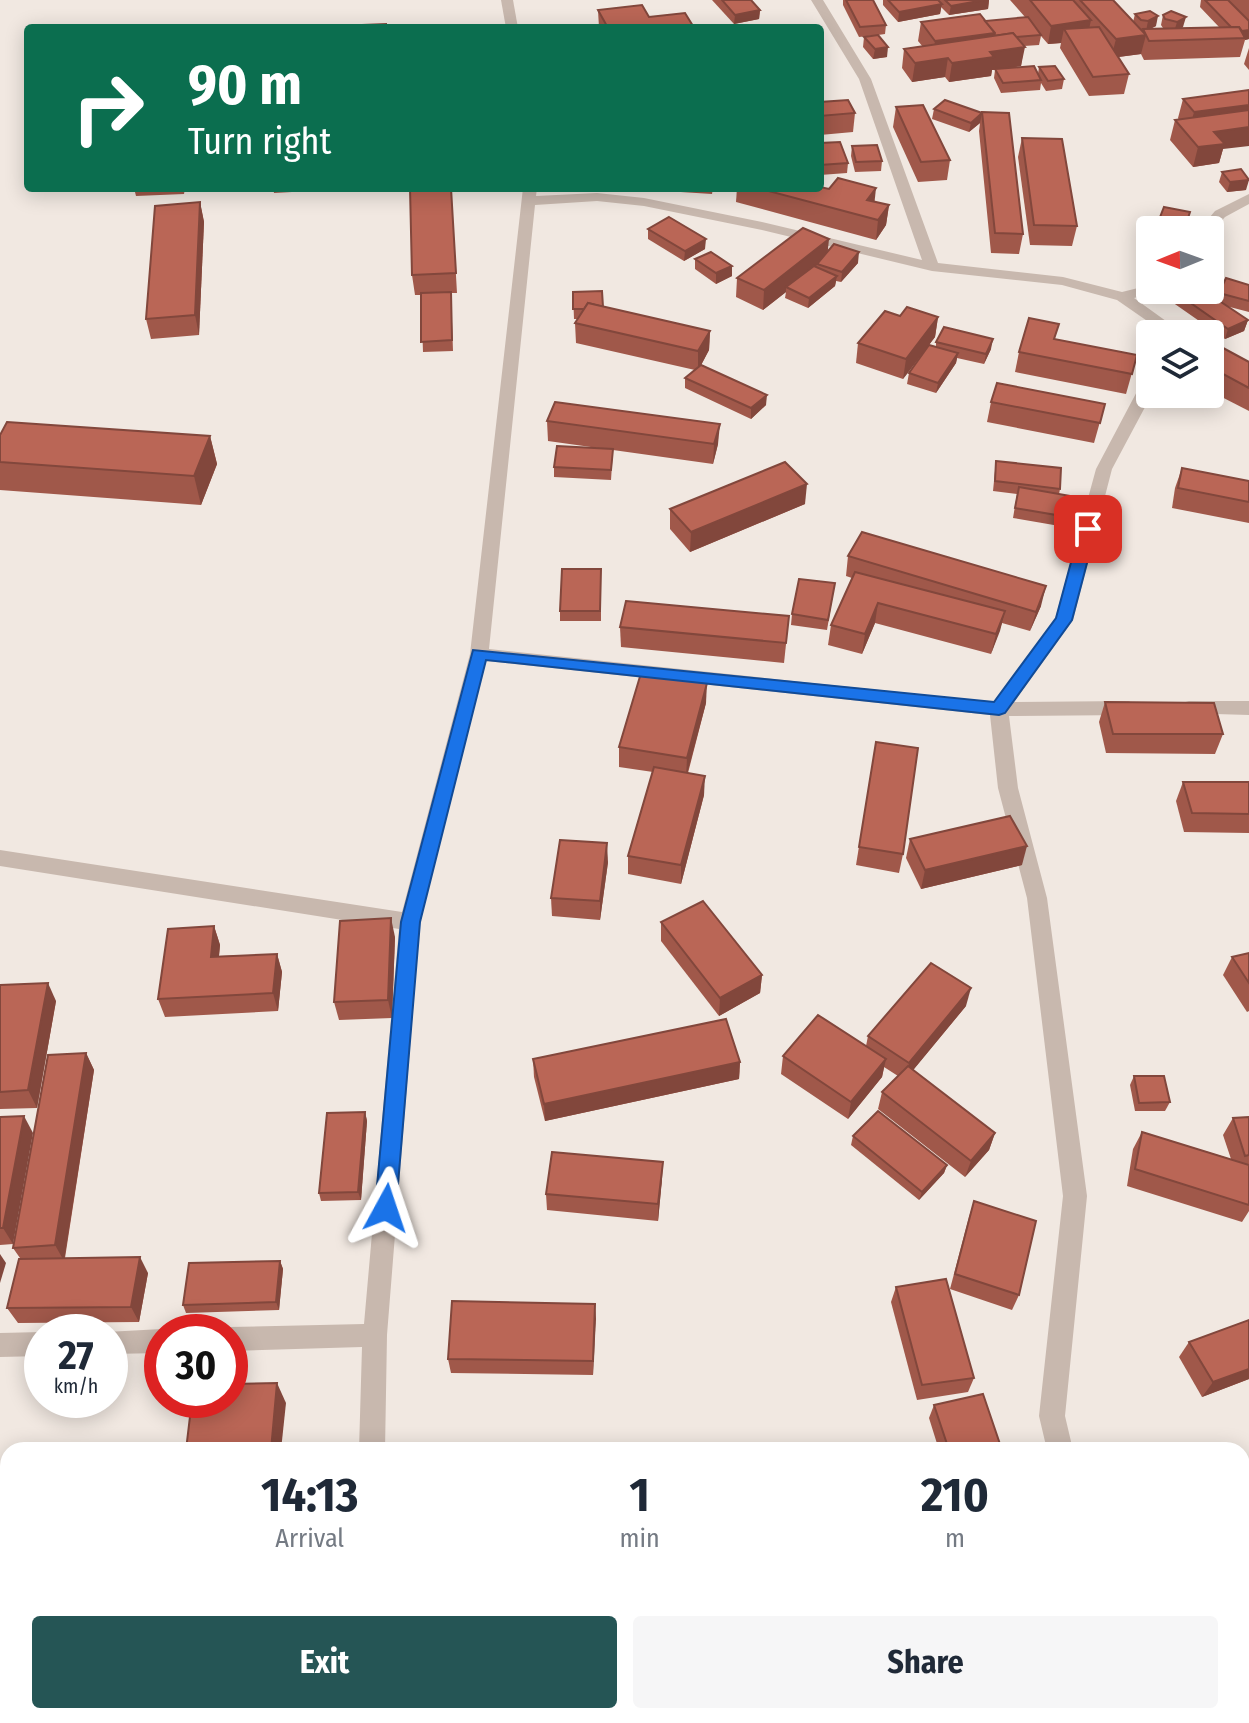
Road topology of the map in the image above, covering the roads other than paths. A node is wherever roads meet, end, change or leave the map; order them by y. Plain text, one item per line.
1 (507, 0) edge
2 (817, 0) edge
3 (511, 24) edge
4 (530, 194) edge
5 (1249, 198) edge
6 (1218, 216) edge
7 (932, 267) junction
8 (1136, 293) edge
9 (1122, 297) junction
10 (1156, 320) edge
11 (1136, 408) edge
12 (479, 654) junction
13 (1249, 708) edge
14 (999, 709) junction
15 (0, 858) edge
16 (410, 922) junction
17 (375, 1335) junction
18 (248, 1339) edge
19 (24, 1344) edge
20 (0, 1345) edge
21 (372, 1442) edge
22 (1058, 1442) edge

1 - 3 street
2 - 7 street
4 - 7 street
4 - 12 street
5 - 6 street
7 - 9 street
8 - 9 street
9 - 10 street
11 - 14 street
12 - 14 street
12 - 16 street
13 - 14 street
14 - 22 street
15 - 16 street
16 - 17 street
17 - 18 street
17 - 21 street
19 - 20 street

